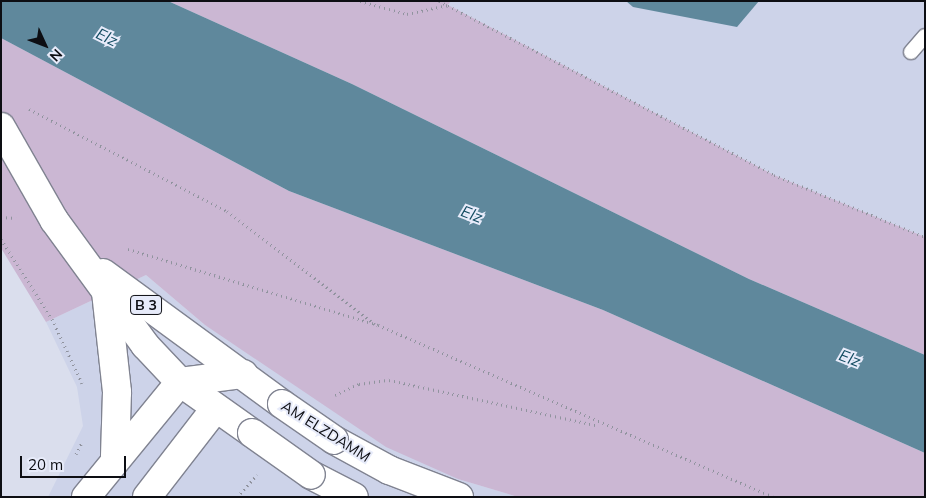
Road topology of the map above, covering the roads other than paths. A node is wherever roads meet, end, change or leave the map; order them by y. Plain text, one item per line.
1 (925, 36) edge
2 (911, 52) dead end
3 (1, 127) edge
4 (89, 263) junction
5 (106, 292) junction
6 (203, 347) junction
7 (243, 374) junction
8 (209, 378) junction
9 (180, 382) junction
10 (215, 409) junction
11 (115, 456) junction
12 (86, 497) edge
13 (147, 497) edge
14 (354, 497) edge
15 (459, 497) edge

1 - 2 lane
3 - 4 main road, B 3
4 - 5 main road, B 3
4 - 6 main road, B 3
5 - 9 main road, B 3
5 - 11 main road
6 - 7 main road, AM ELZDAMM / B 3
6 - 8 main road
7 - 8 main road
7 - 15 main road, AM ELZDAMM / B 3, bridge
8 - 9 main road
8 - 10 main road
9 - 10 main road, B 3
9 - 11 main road
10 - 13 main road
10 - 14 main road, B 3, bridge
11 - 12 main road

